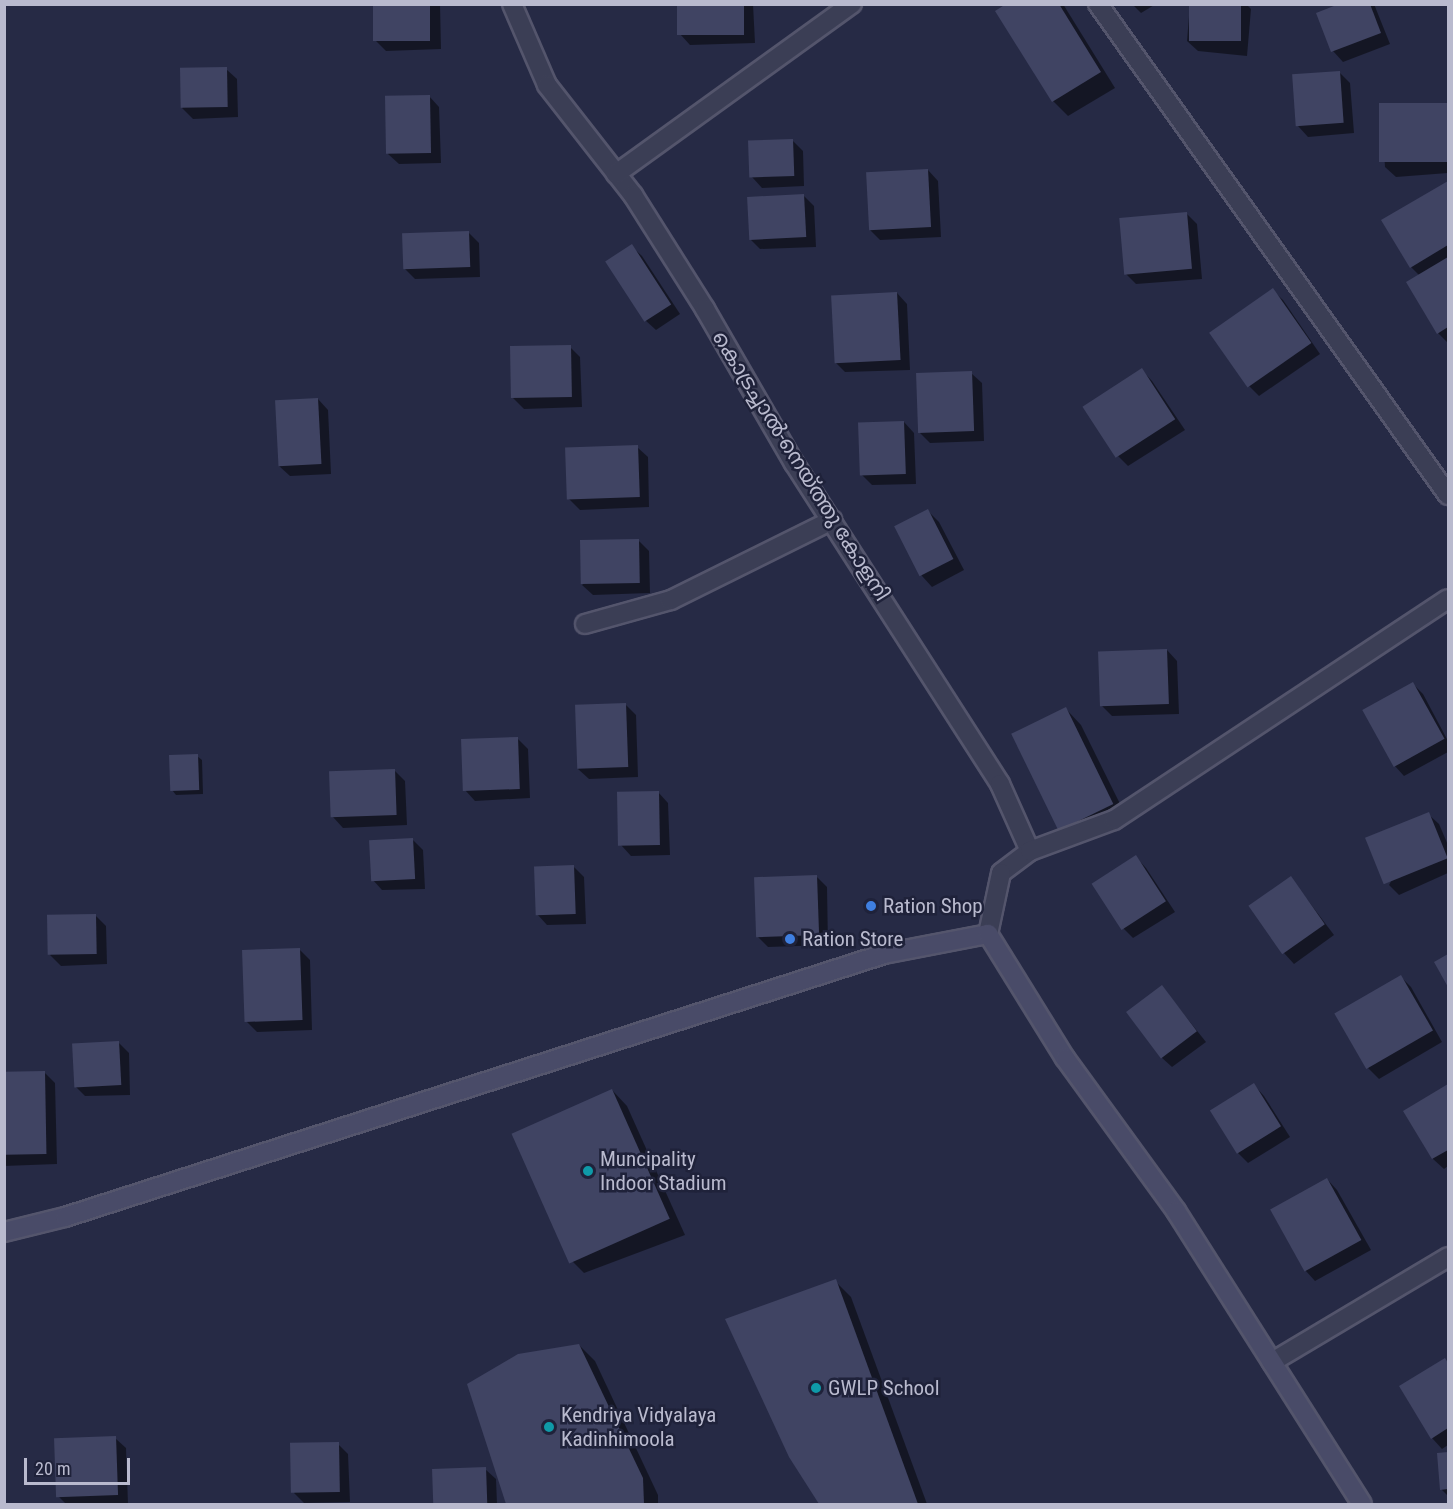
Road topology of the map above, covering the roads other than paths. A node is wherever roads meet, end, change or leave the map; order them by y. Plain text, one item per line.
1 (512, 4) edge
2 (852, 4) edge
3 (1098, 4) edge
4 (616, 174) junction
5 (1449, 495) edge
6 (832, 520) junction
7 (1449, 598) edge
8 (585, 624) dead end
9 (1030, 850) junction
10 (988, 934) junction
11 (4, 1232) edge
12 (1449, 1257) edge
13 (1272, 1362) junction
14 (1362, 1504) edge

1 - 4 street, കൊട്രച്ചാൽ-നെയ്ത്തു കോളനി
2 - 4 street
3 - 5 street
4 - 6 street, കൊട്രച്ചാൽ-നെയ്ത്തു കോളനി
6 - 8 street
6 - 9 street, കൊട്രച്ചാൽ-നെയ്ത്തു കോളനി
7 - 9 street
9 - 10 street
10 - 11 main road
10 - 13 main road
12 - 13 street
13 - 14 main road

